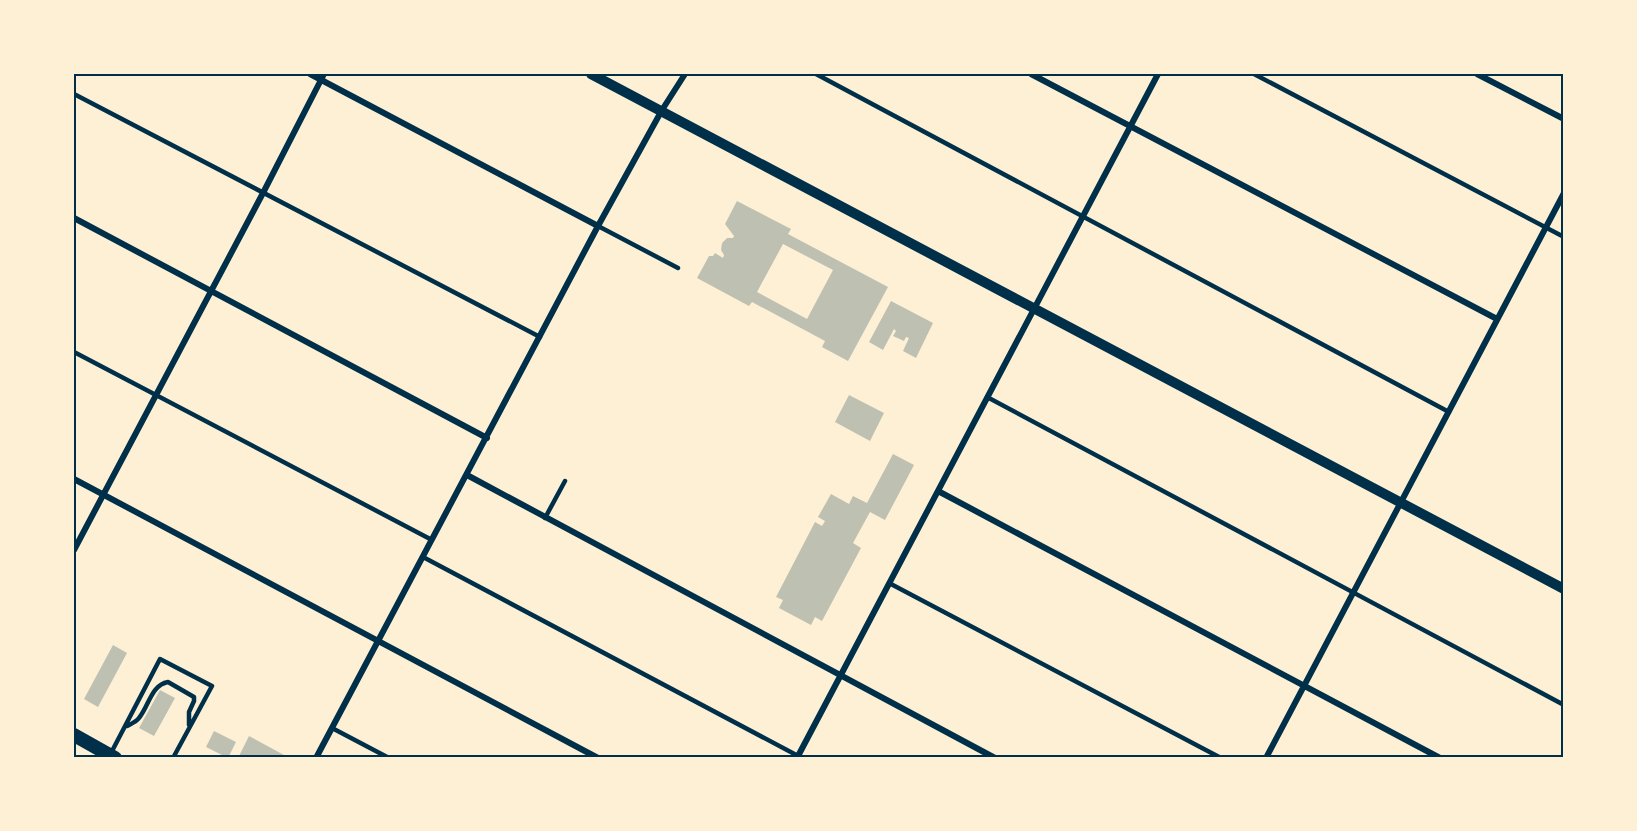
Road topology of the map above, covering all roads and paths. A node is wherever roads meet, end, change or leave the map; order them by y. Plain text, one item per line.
1 (310, 74) edge
2 (594, 74) edge
3 (685, 74) edge
4 (816, 74) edge
5 (1031, 74) edge
6 (1158, 74) edge
7 (1254, 74) edge
8 (1477, 74) edge
9 (323, 76) edge
10 (74, 93) edge
11 (662, 110) junction
12 (1563, 119) edge
13 (1131, 126) junction
14 (263, 193) junction
15 (1563, 194) edge
16 (1083, 216) junction
17 (74, 218) edge
18 (598, 226) junction
19 (1546, 227) junction
20 (1563, 237) edge
21 (678, 268) dead end
22 (210, 291) junction
23 (1034, 309) junction
24 (1497, 319) junction
25 (540, 337) junction
26 (74, 352) edge
27 (155, 395) junction
28 (987, 397) junction
29 (1449, 412) junction
30 (487, 438) junction
31 (467, 475) junction
32 (74, 479) edge
33 (565, 481) dead end
34 (938, 491) junction
35 (104, 495) junction
36 (1400, 503) junction
37 (545, 518) junction
38 (432, 540) junction
39 (74, 550) edge
40 (423, 557) junction
41 (889, 583) junction
42 (1563, 589) edge
43 (1352, 594) junction
44 (378, 641) junction
45 (840, 676) junction
46 (1305, 685) junction
47 (1563, 705) edge
48 (125, 727) junction
49 (190, 728) junction
50 (332, 728) junction
51 (74, 735) edge
52 (113, 756) edge
53 (799, 757) edge
54 (173, 758) edge
55 (316, 758) edge
56 (389, 758) edge
57 (597, 758) edge
58 (995, 758) edge
59 (1221, 758) edge
60 (1266, 758) edge
61 (1440, 758) edge

1 - 9 street
2 - 11 street
3 - 11 street
4 - 16 lane
5 - 13 street
6 - 13 street
7 - 19 lane
8 - 12 street
9 - 14 street
9 - 18 street
10 - 14 lane
11 - 18 street
11 - 23 street
13 - 16 street
13 - 24 street
14 - 22 street
14 - 25 lane
15 - 19 street
16 - 23 street
16 - 29 lane
17 - 22 street
18 - 21 lane
18 - 25 street
19 - 20 lane
19 - 24 street
22 - 27 street
22 - 30 street
23 - 28 street
23 - 36 street
24 - 29 street
25 - 30 street
26 - 27 lane
27 - 35 street
27 - 38 lane
28 - 34 street
28 - 43 lane
29 - 36 street
30 - 31 street
31 - 37 street
31 - 38 street
32 - 35 street
33 - 37 lane
34 - 41 street
34 - 46 street
35 - 39 street
35 - 44 street
36 - 42 street
36 - 43 street
37 - 45 street
38 - 40 street
40 - 44 street
40 - 53 lane
41 - 45 street
41 - 59 lane
43 - 46 street
43 - 47 lane
44 - 50 street
44 - 57 street
45 - 53 street
45 - 58 street
46 - 60 street
46 - 61 street
48 - 49 lane
48 - 49 lane
48 - 52 lane
49 - 54 lane
50 - 55 street
50 - 56 lane
51 - 52 main road

